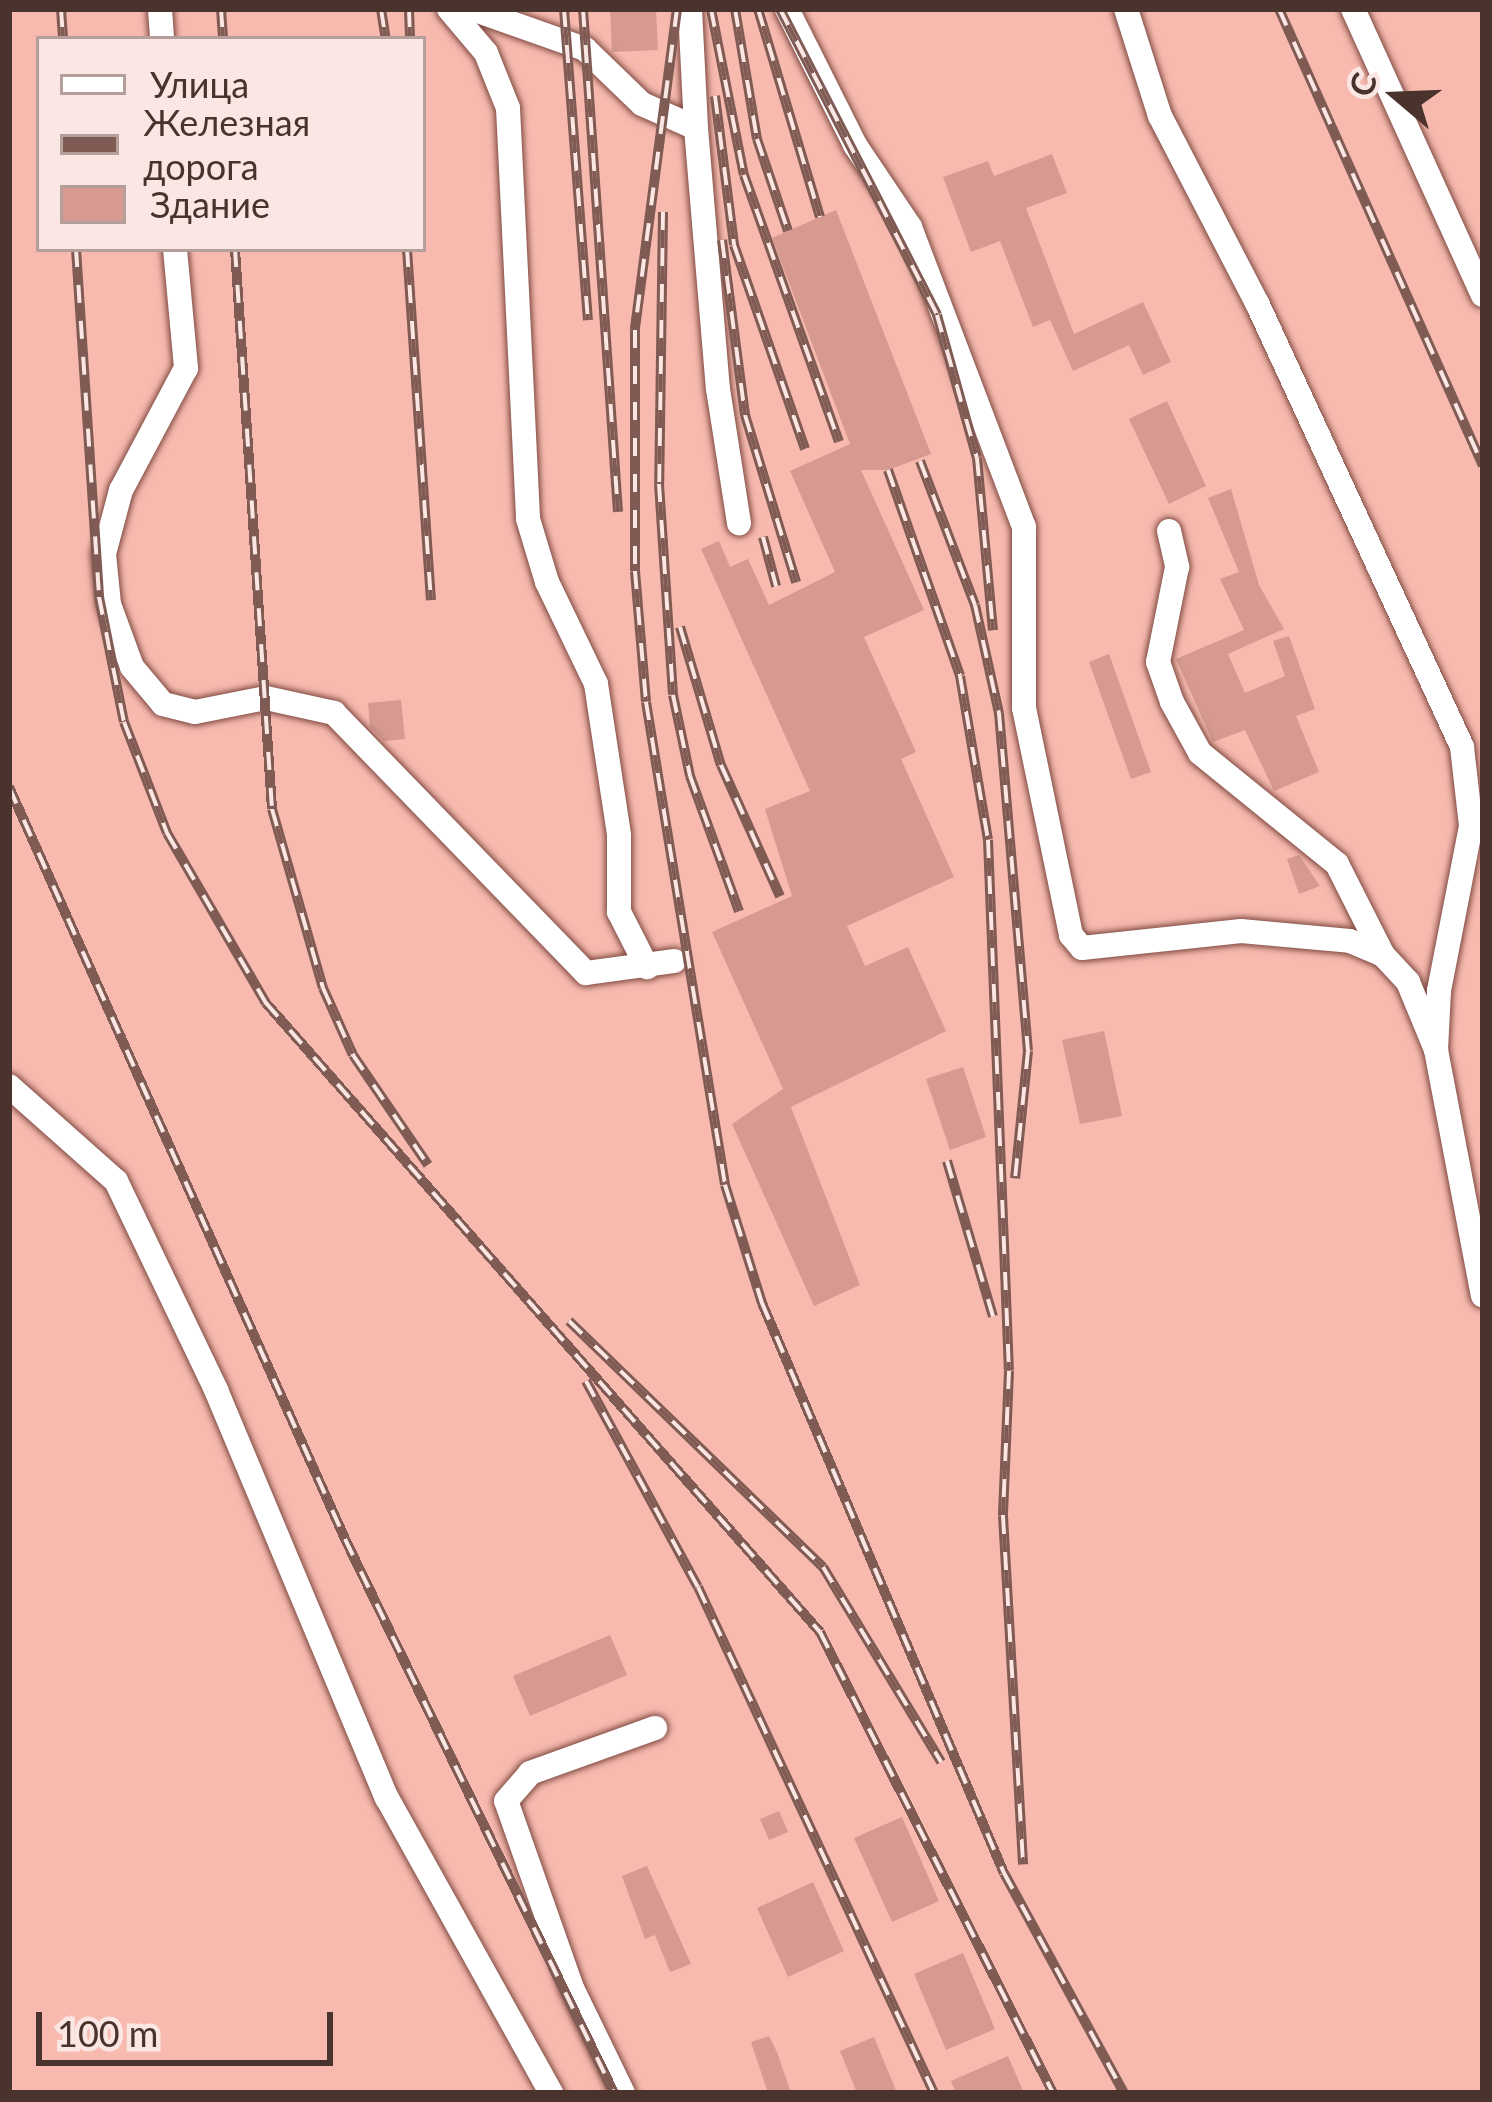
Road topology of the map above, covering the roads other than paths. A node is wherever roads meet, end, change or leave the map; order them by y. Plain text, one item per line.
1 (449, 9) edge
2 (472, 9) edge
3 (690, 9) edge
4 (787, 9) edge
5 (1126, 9) edge
6 (1353, 9) edge
7 (696, 128) junction
8 (175, 252) edge
9 (1477, 263) edge
10 (1483, 295) edge
11 (739, 523) dead end
12 (1169, 531) dead end
13 (1383, 955) junction
14 (674, 961) dead end
15 (646, 967) junction
16 (1436, 1050) junction
17 (9, 1086) edge
18 (1483, 1296) edge
19 (655, 1728) dead end
20 (551, 2093) edge
21 (623, 2093) edge

1 - 15 street
2 - 7 street
3 - 7 street
4 - 13 street
5 - 16 street
6 - 9 street
7 - 11 street
8 - 15 street
9 - 10 street
12 - 13 street
13 - 16 street
14 - 15 street
16 - 18 street
17 - 20 street
19 - 21 street

